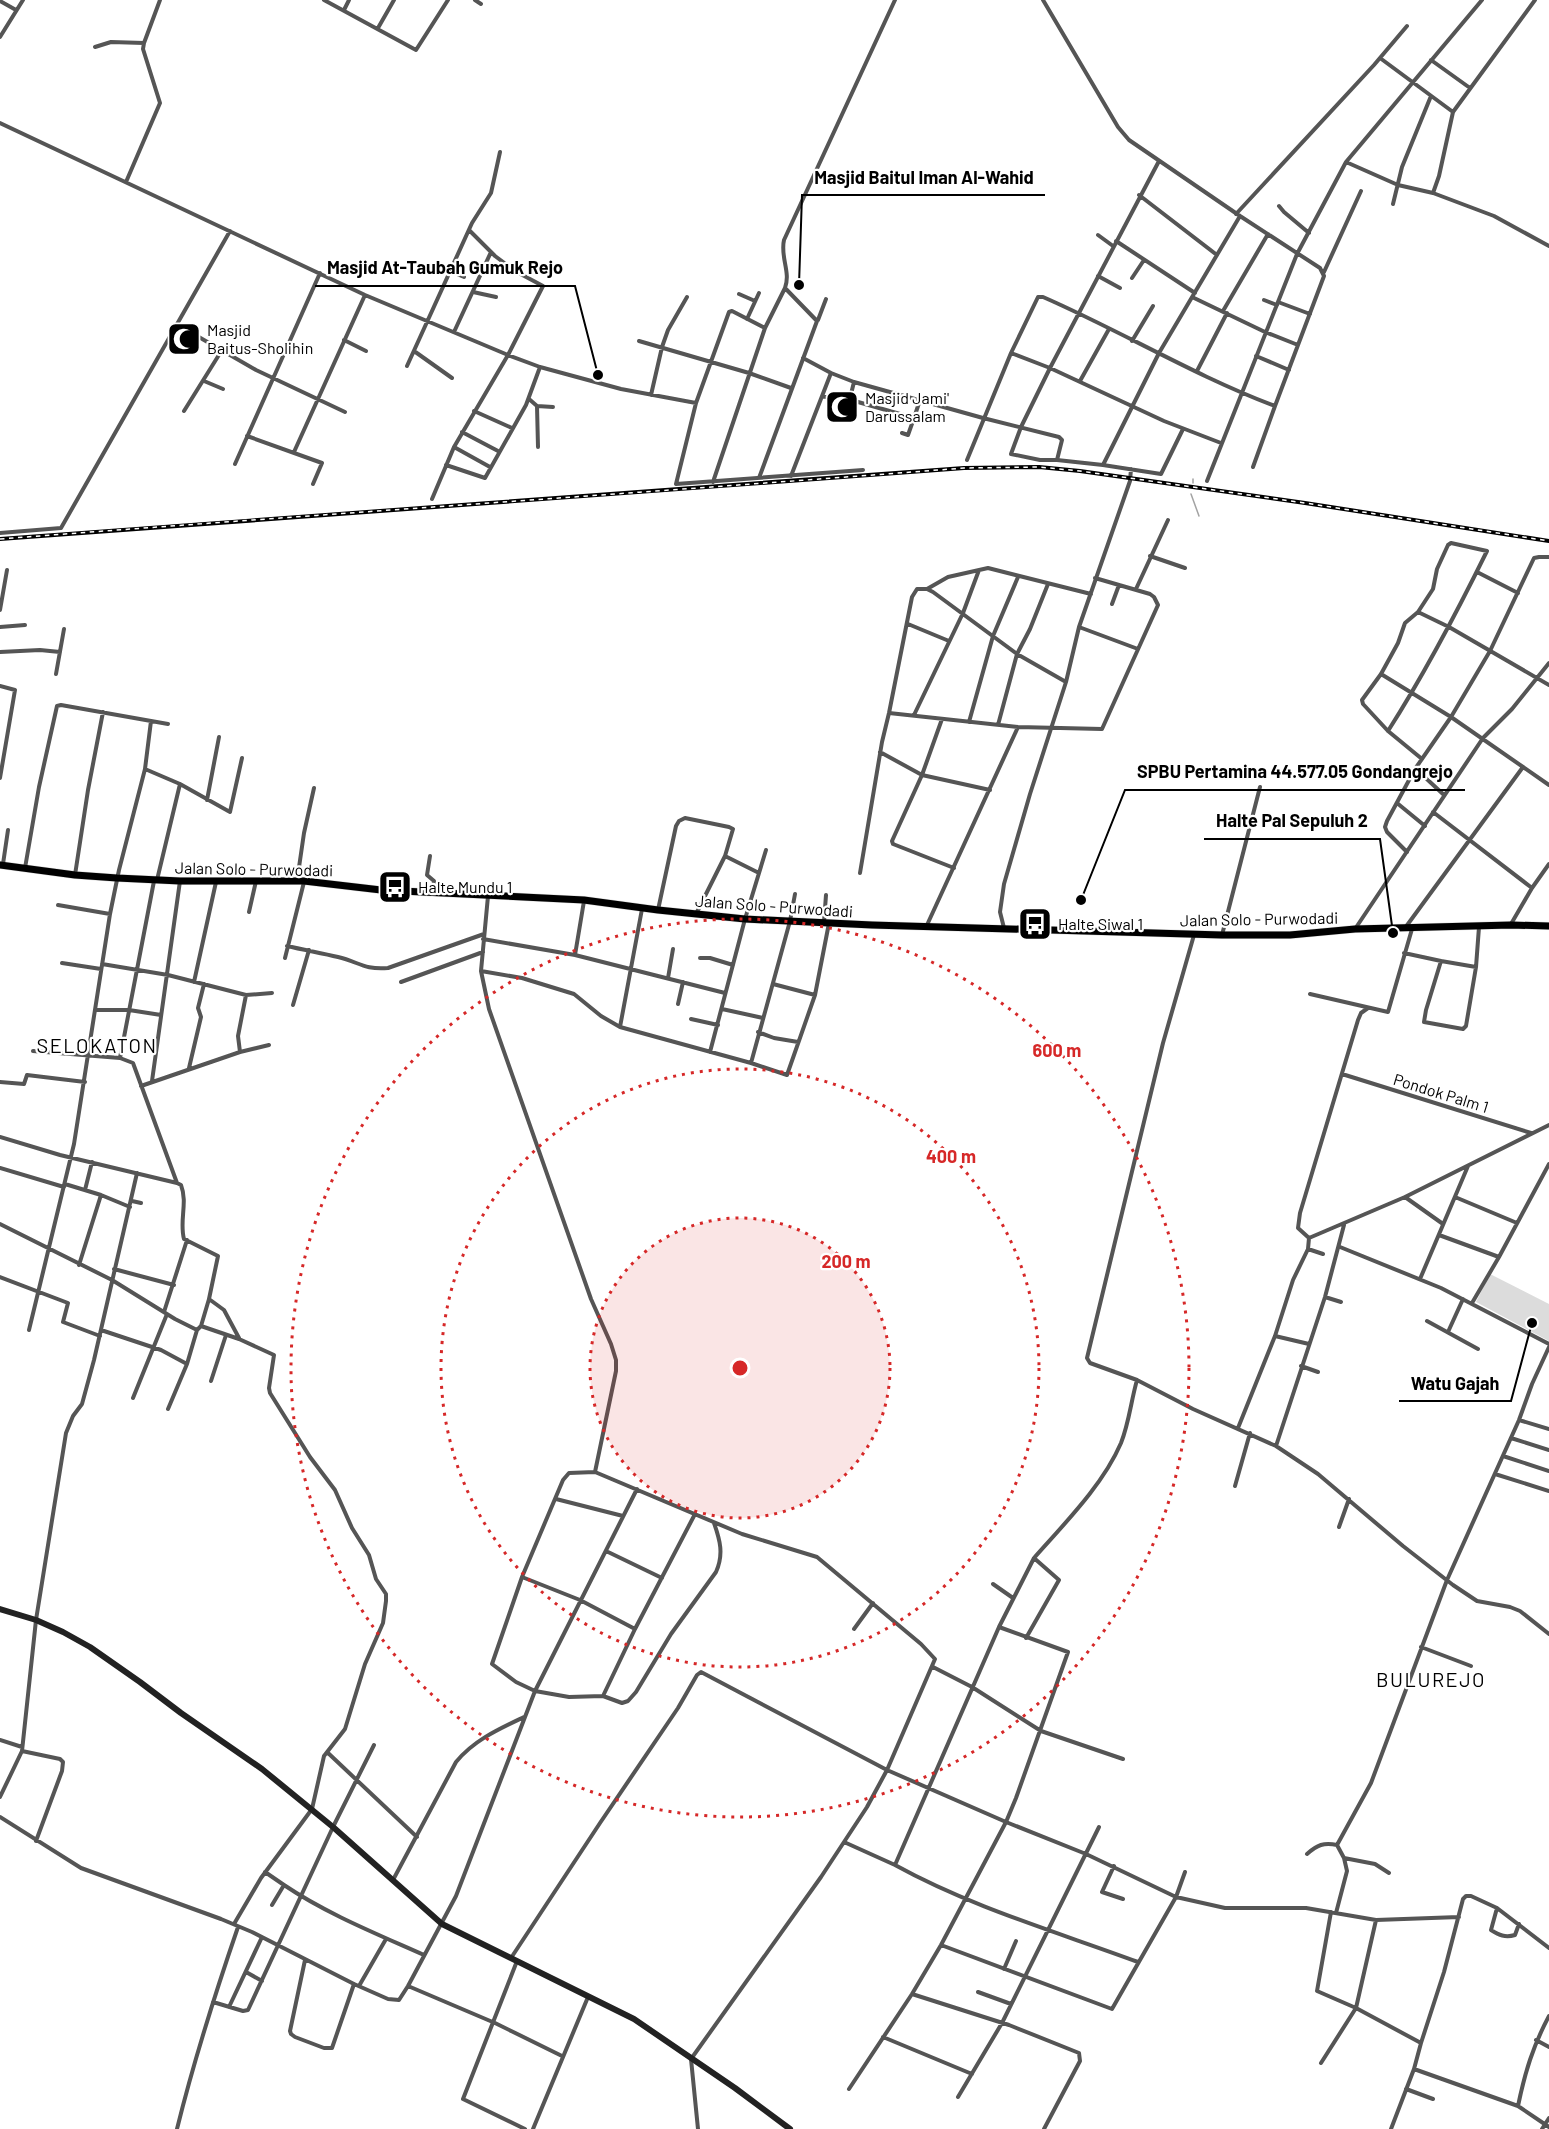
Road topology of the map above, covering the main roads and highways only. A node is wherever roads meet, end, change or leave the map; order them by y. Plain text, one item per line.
1 (2, 865) edge
2 (1549, 926) edge

1 - 2 main road, Jalan Solo - Purwodadi

